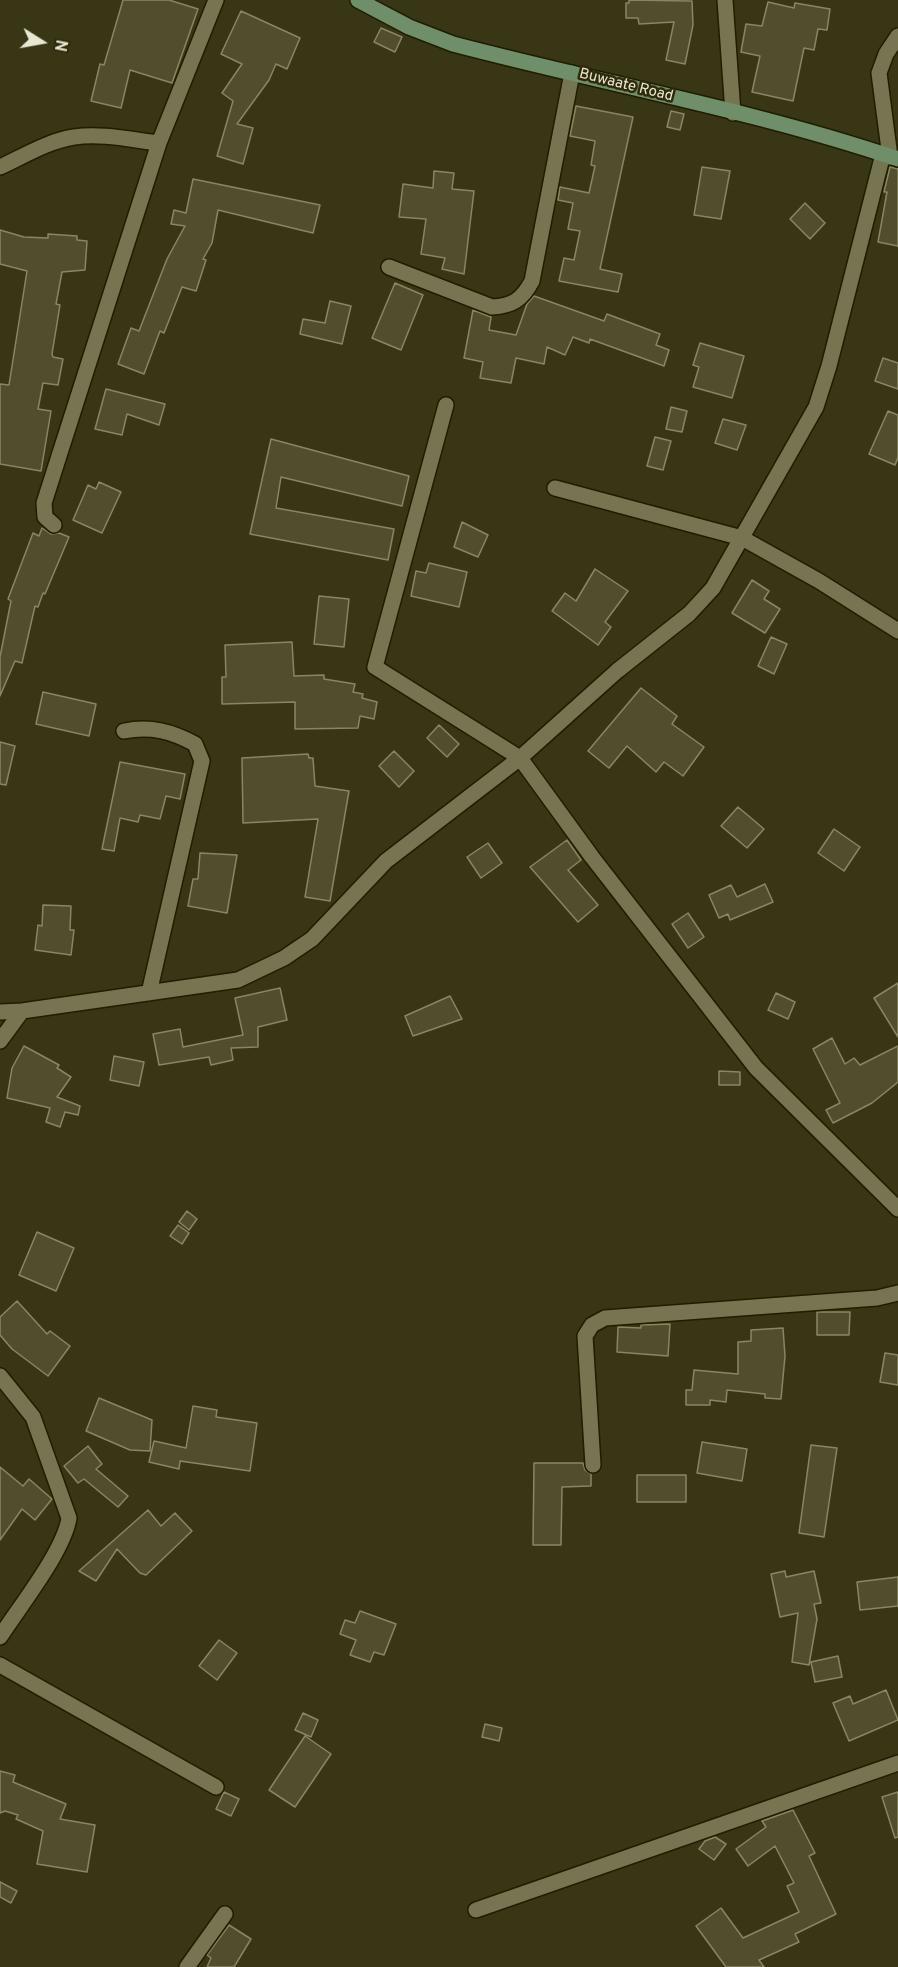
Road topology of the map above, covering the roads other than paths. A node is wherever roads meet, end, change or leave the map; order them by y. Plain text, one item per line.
1 (216, 0) edge
2 (358, 0) edge
3 (725, 0) edge
4 (898, 36) edge
5 (572, 73) junction
6 (733, 112) junction
7 (159, 143) junction
8 (890, 157) edge
9 (0, 167) edge
10 (389, 267) dead end
11 (446, 405) dead end
12 (555, 488) dead end
13 (54, 525) dead end
14 (742, 538) junction
15 (898, 631) edge
16 (124, 731) dead end
17 (520, 758) junction
18 (149, 993) junction
19 (22, 1011) junction
20 (0, 1012) edge
21 (0, 1041) edge
22 (898, 1209) edge
23 (898, 1293) edge
24 (0, 1376) edge
25 (593, 1465) dead end
26 (0, 1637) edge
27 (0, 1665) edge
28 (898, 1763) edge
29 (216, 1787) dead end
30 (476, 1910) dead end
31 (225, 1914) dead end
32 (187, 1967) edge

1 - 7 street
2 - 5 street, Buwaate Road
3 - 6 street
4 - 8 street
5 - 6 street, Buwaate Road
5 - 10 street
6 - 8 street, Buwaate Road
7 - 9 street
7 - 13 street
8 - 14 street
11 - 17 street
12 - 14 street
14 - 15 street
14 - 17 street
16 - 18 street
17 - 18 street
17 - 22 street
18 - 19 street
19 - 20 street
19 - 21 street
23 - 25 street
24 - 26 street
27 - 29 street
28 - 30 street
31 - 32 street

